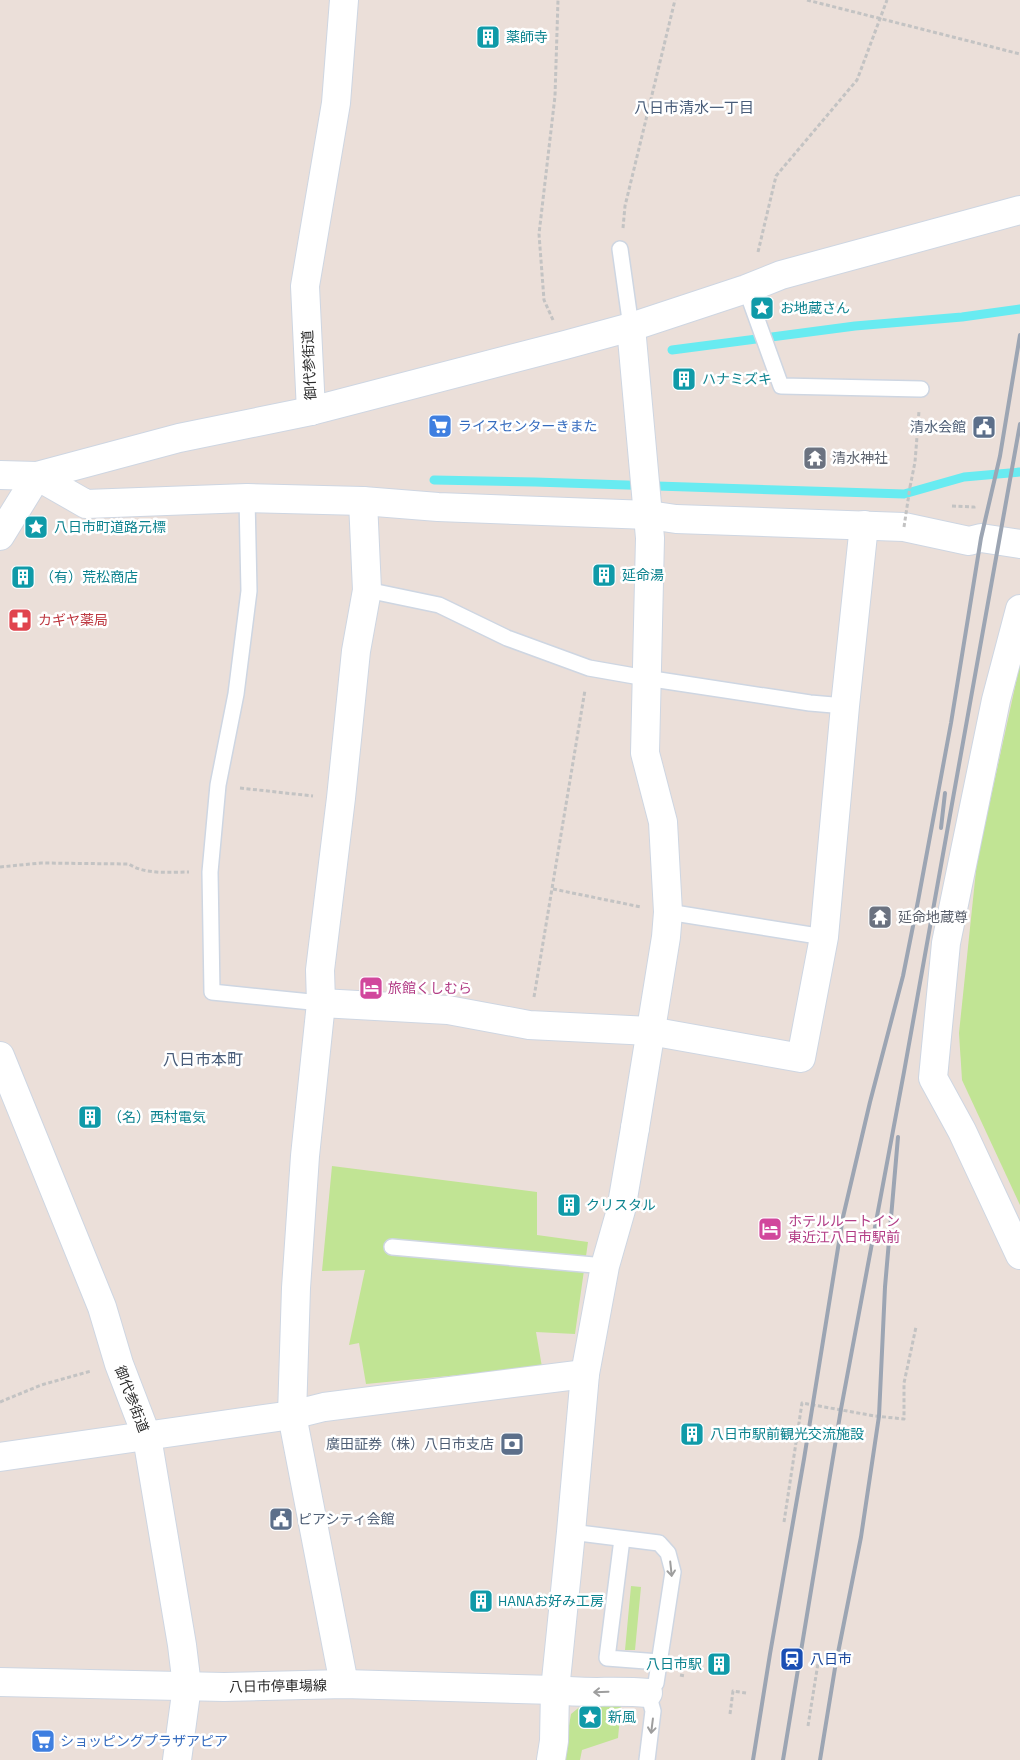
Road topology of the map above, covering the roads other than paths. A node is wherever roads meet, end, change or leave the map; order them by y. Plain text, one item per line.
1 (344, 0) edge
2 (1020, 210) edge
3 (620, 249) road end
4 (746, 289) junction
5 (631, 327) junction
6 (921, 389) road end
7 (311, 411) junction
8 (0, 476) edge
9 (37, 476) junction
10 (247, 498) junction
11 (363, 501) junction
12 (648, 515) junction
13 (864, 525) junction
14 (0, 536) edge
15 (1020, 544) edge
16 (367, 590) junction
17 (1020, 609) edge
18 (646, 678) junction
19 (845, 706) junction
20 (668, 912) junction
21 (824, 937) junction
22 (321, 1002) junction
23 (650, 1031) junction
24 (0, 1056) edge
25 (392, 1247) dead end
26 (1020, 1255) edge
27 (605, 1266) junction
28 (585, 1374) junction
29 (292, 1415) junction
30 (147, 1436) junction
31 (0, 1457) edge
32 (571, 1532) junction
33 (622, 1539) junction
34 (659, 1662) junction
35 (0, 1682) edge
36 (344, 1684) junction
37 (187, 1686) junction
38 (555, 1690) junction
39 (648, 1693) junction
40 (177, 1760) edge
41 (551, 1760) edge
42 (646, 1760) edge

1 - 7 street, 御代参街道
2 - 4 street
3 - 5 lane
4 - 5 street
4 - 6 lane
5 - 7 street
5 - 12 street
7 - 9 street, 御代参街道
8 - 9 street
9 - 10 street
9 - 14 street
10 - 11 street
10 - 22 lane
11 - 12 street
11 - 16 street
12 - 13 street
12 - 18 street
13 - 15 street
13 - 19 street
16 - 18 lane
16 - 22 street
17 - 26 street
18 - 19 lane
18 - 20 street
19 - 21 street
20 - 21 lane
20 - 23 street
21 - 23 street
22 - 23 street
22 - 29 street
23 - 27 street
24 - 30 street, 御代参街道
25 - 27 lane
27 - 28 street
28 - 29 street
28 - 32 street
29 - 30 street
29 - 36 street
30 - 31 street
30 - 37 street, 御代参街道
32 - 33 lane
32 - 38 street
33 -> 34 lane
33 - 34 lane
34 - 39 lane
35 - 37 street, 八日市停車場線
36 - 37 street, 八日市停車場線
36 - 38 street, 八日市停車場線
37 - 40 street, 御代参街道
39 -> 38 street, 八日市停車場線
38 - 41 street
39 -> 42 lane

